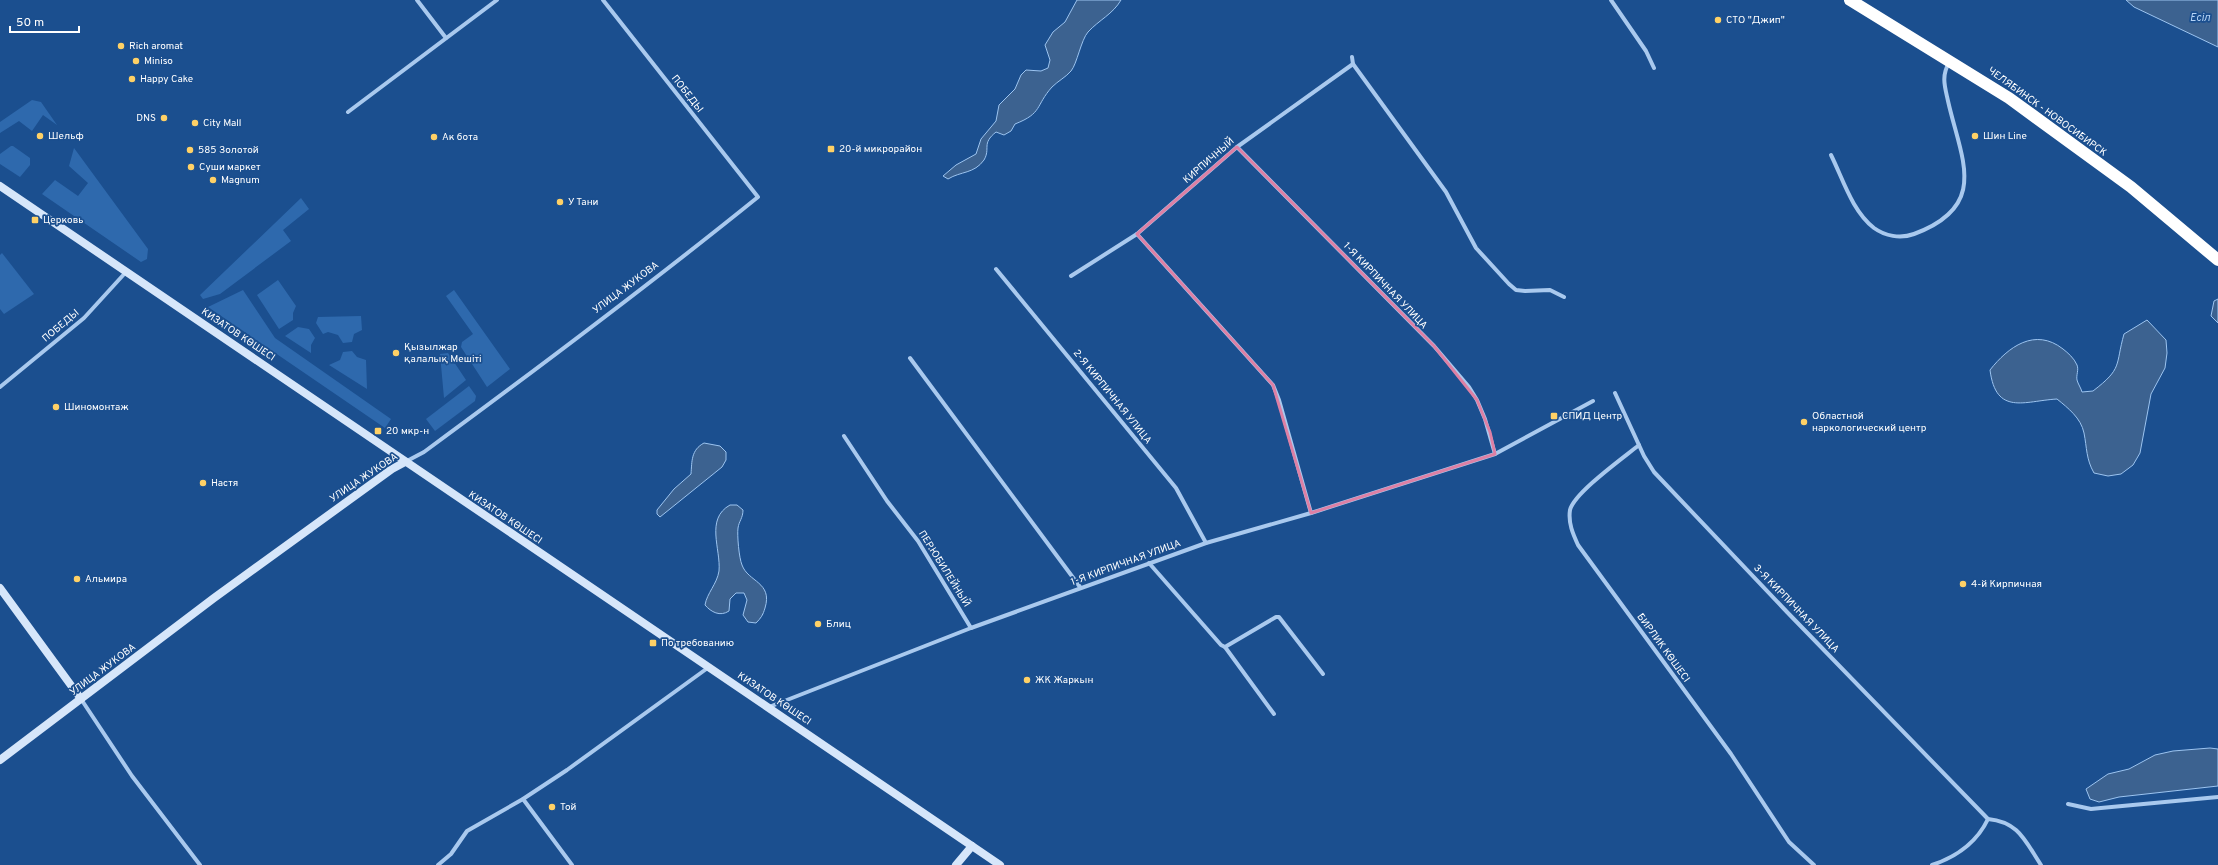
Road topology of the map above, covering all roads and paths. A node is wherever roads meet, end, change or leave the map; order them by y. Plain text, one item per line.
1 (417, 0) edge
2 (497, 0) edge
3 (603, 0) edge
4 (1611, 0) edge
5 (1850, 0) edge
6 (446, 38) junction
7 (1352, 57) dead end
8 (1951, 61) junction
9 (1353, 64) junction
10 (1654, 68) dead end
11 (348, 112) dead end
12 (1236, 147) junction
13 (1831, 155) dead end
14 (0, 186) edge
15 (758, 197) joint
16 (1137, 234) junction
17 (2218, 260) edge
18 (996, 269) dead end
19 (127, 271) junction
20 (1071, 276) dead end
21 (1564, 297) dead end
22 (910, 358) dead end
23 (0, 386) edge
24 (1616, 393) dead end
25 (1593, 401) dead end
26 (844, 436) dead end
27 (1639, 445) junction
28 (1495, 454) junction
29 (404, 462) junction
30 (1311, 513) junction
31 (1206, 543) junction
32 (1149, 563) junction
33 (1080, 587) junction
34 (0, 588) edge
35 (971, 628) junction
36 (1225, 647) junction
37 (709, 667) junction
38 (1323, 674) dead end
39 (81, 699) junction
40 (769, 707) junction
41 (1274, 714) dead end
42 (0, 760) edge
43 (2218, 797) edge
44 (523, 799) junction
45 (2068, 804) dead end
46 (1988, 819) junction
47 (972, 846) junction
48 (200, 865) edge
49 (438, 865) edge
50 (572, 865) edge
51 (956, 865) edge
52 (1000, 865) edge
53 (1814, 865) edge
54 (1932, 865) edge
55 (2040, 865) edge

1 - 6 street
2 - 6 street
3 - 15 street, ПОБЕДЫ
4 - 10 street
5 - 8 highway, ЧЕЛЯБИНСК - НОВОСИБИРСК
6 - 11 street
7 - 9 street
8 - 13 street
8 - 17 highway, ЧЕЛЯБИНСК - НОВОСИБИРСК
9 - 12 street, КИРПИЧНЫЙ
9 - 21 street
12 - 16 street, КИРПИЧНЫЙ
12 - 28 street, 1-Я КИРПИЧНАЯ УЛИЦА
14 - 19 main road, КИЗАТОВ КӨШЕСІ
15 - 29 street, УЛИЦА ЖУКОВА
16 - 20 street, КИРПИЧНЫЙ
16 - 30 street
18 - 31 street, 2-Я КИРПИЧНАЯ УЛИЦА
19 - 23 street, ПОБЕДЫ
19 - 29 main road, КИЗАТОВ КӨШЕСІ
22 - 33 street
24 - 27 street, 3-Я КИРПИЧНАЯ УЛИЦА
25 - 28 street, 1-Я КИРПИЧНАЯ УЛИЦА
26 - 35 street, ПЕР.ЮБИЛЕЙНЫЙ
27 - 46 street, 3-Я КИРПИЧНАЯ УЛИЦА
27 - 53 street, БИРЛИК КӨШЕСІ
28 - 30 street, 1-Я КИРПИЧНАЯ УЛИЦА
29 - 37 main road, КИЗАТОВ КӨШЕСІ
29 - 39 main road, УЛИЦА ЖУКОВА
30 - 31 street, 1-Я КИРПИЧНАЯ УЛИЦА
31 - 32 street, 1-Я КИРПИЧНАЯ УЛИЦА
32 - 33 street, 1-Я КИРПИЧНАЯ УЛИЦА
32 - 36 street
33 - 35 street, 1-Я КИРПИЧНАЯ УЛИЦА
34 - 39 main road
35 - 40 street, 1-Я КИРПИЧНАЯ УЛИЦА
36 - 38 street
36 - 41 street
37 - 40 main road, КИЗАТОВ КӨШЕСІ
37 - 44 street
39 - 42 main road, УЛИЦА ЖУКОВА
39 - 48 street
40 - 47 main road, КИЗАТОВ КӨШЕСІ
43 - 45 street
44 - 49 street
44 - 50 street
46 - 54 street
46 - 55 street
47 - 51 main road
47 - 52 main road, КИЗАТОВ КӨШЕСІ

